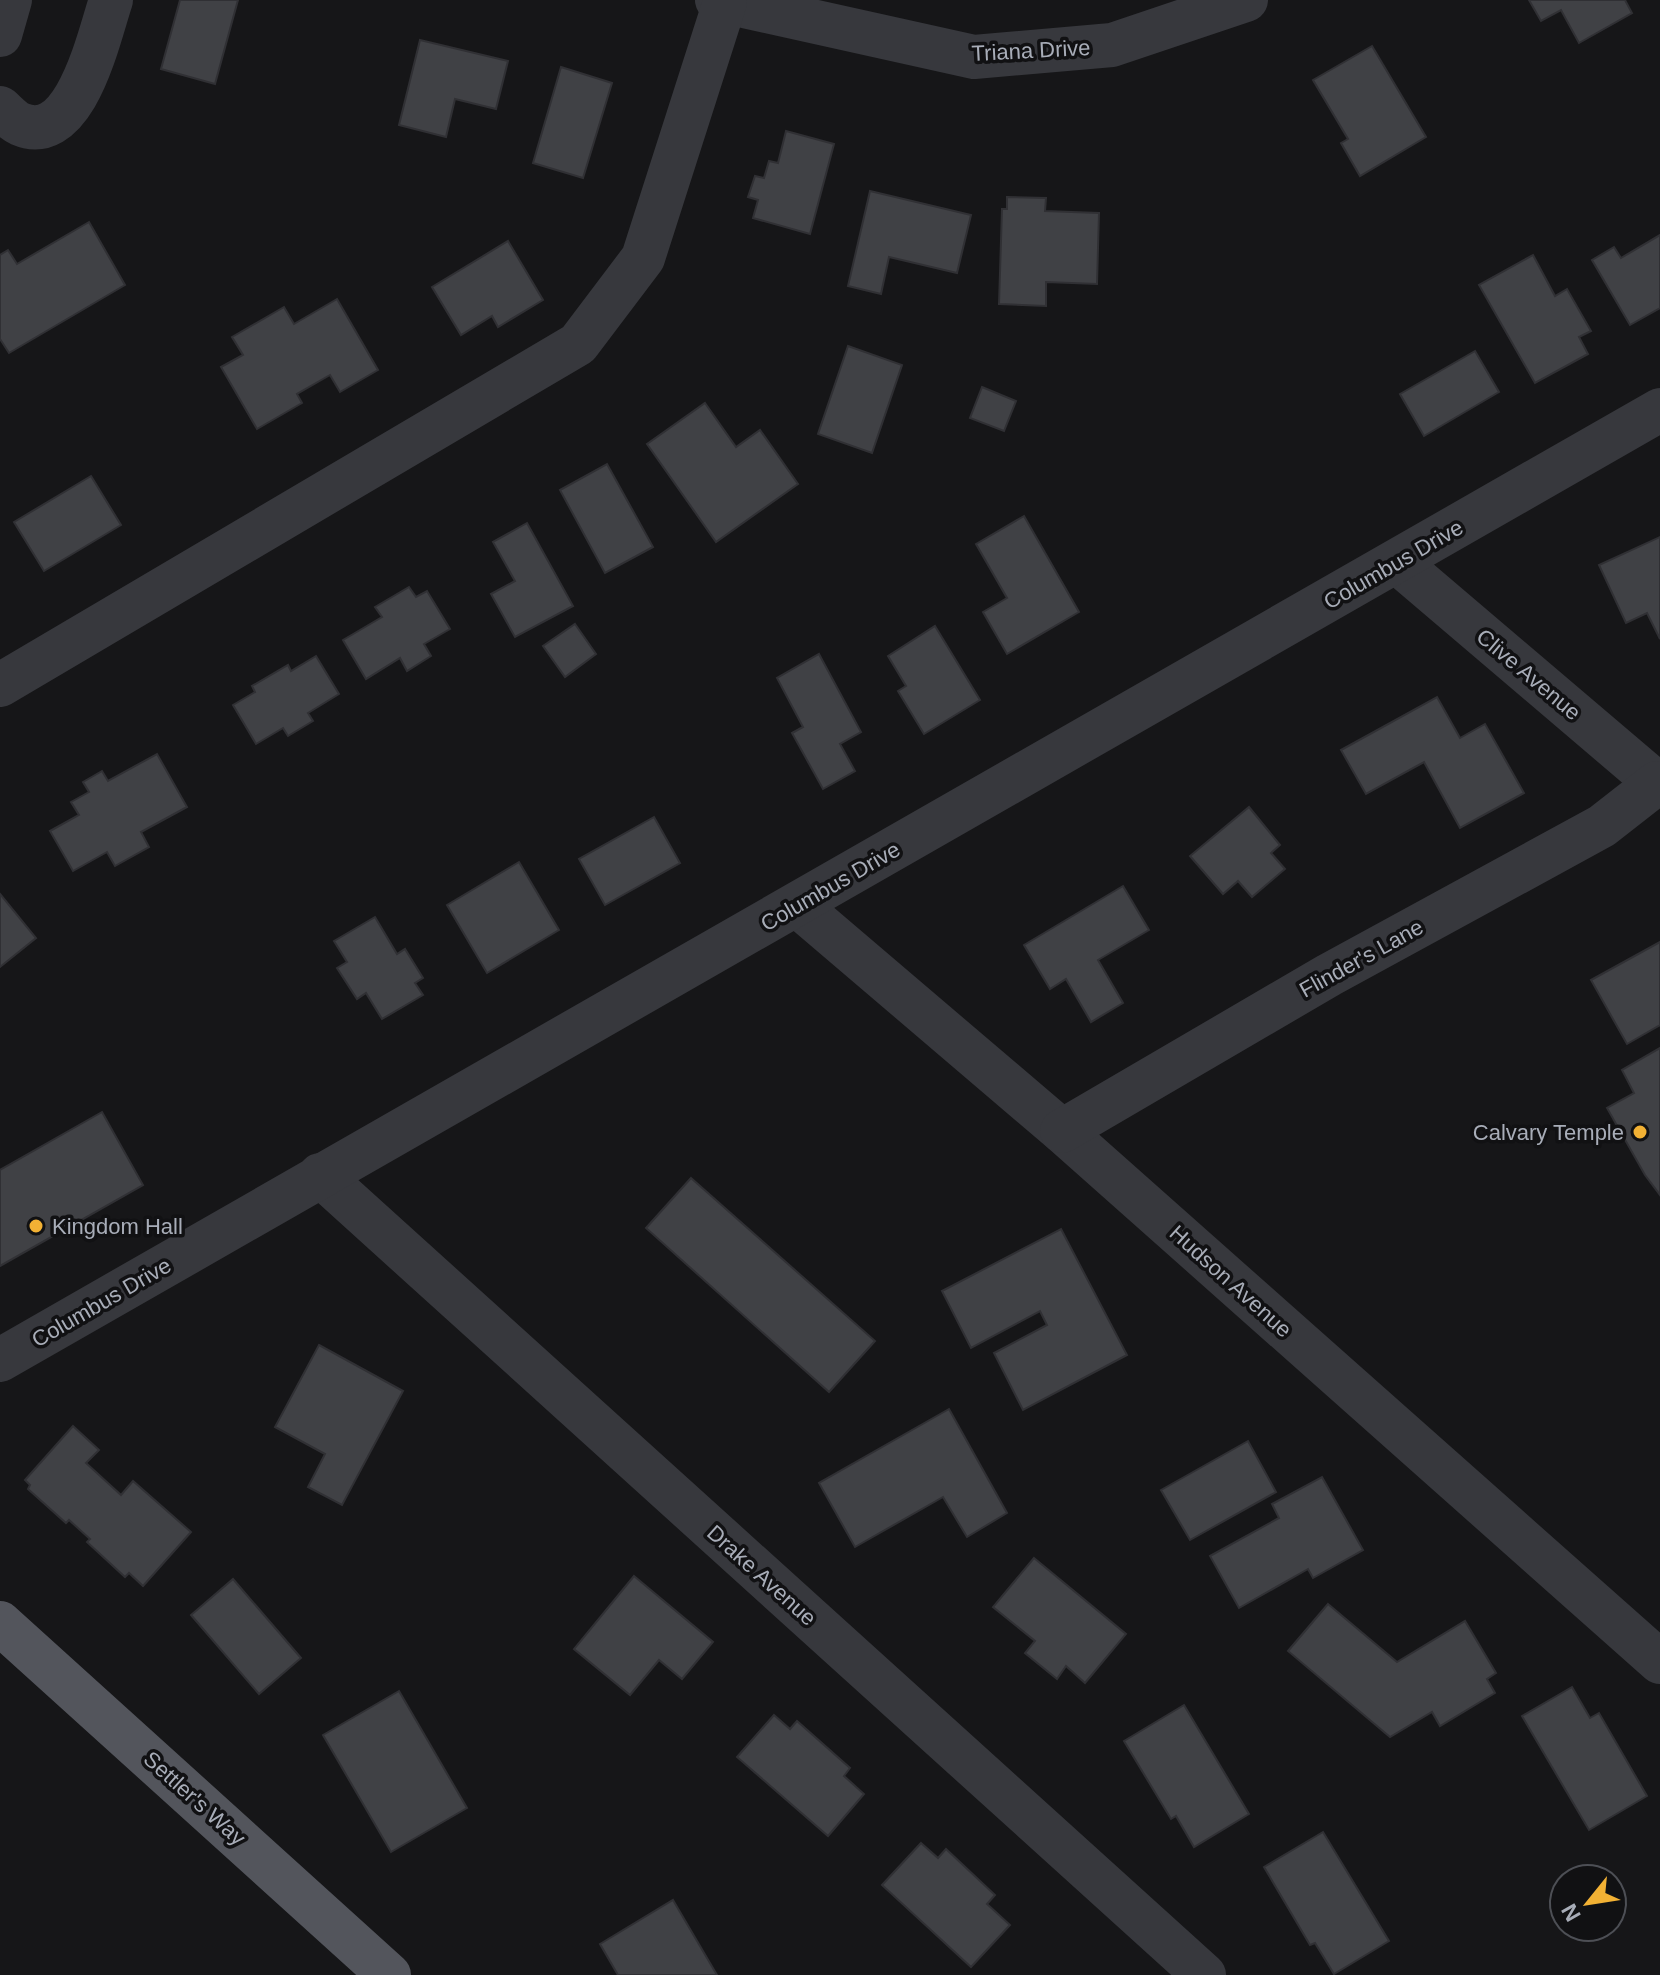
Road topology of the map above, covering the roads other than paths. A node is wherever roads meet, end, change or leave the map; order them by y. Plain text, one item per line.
1 (10, 0) edge
2 (111, 0) edge
3 (1246, 0) edge
4 (721, 1) edge
5 (0, 35) edge
6 (0, 108) edge
7 (1660, 410) edge
8 (1397, 562) junction
9 (0, 685) edge
10 (1659, 784) edge
11 (797, 905) junction
12 (1062, 1131) junction
13 (320, 1175) junction
14 (0, 1360) edge
15 (0, 1623) edge
16 (1660, 1662) edge
17 (389, 1975) edge
18 (1204, 1975) edge

1 - 5 street
2 - 6 street
3 - 4 street, Triana Drive
4 - 9 street
7 - 8 street, Columbus Drive
8 - 10 street, Clive Avenue
8 - 11 street, Columbus Drive
10 - 12 street, Flinder's Lane
11 - 12 street, Hudson Avenue
11 - 13 street, Columbus Drive
12 - 16 street, Hudson Avenue
13 - 14 street, Columbus Drive
13 - 18 street, Drake Avenue
15 - 17 main road, Settler's Way

